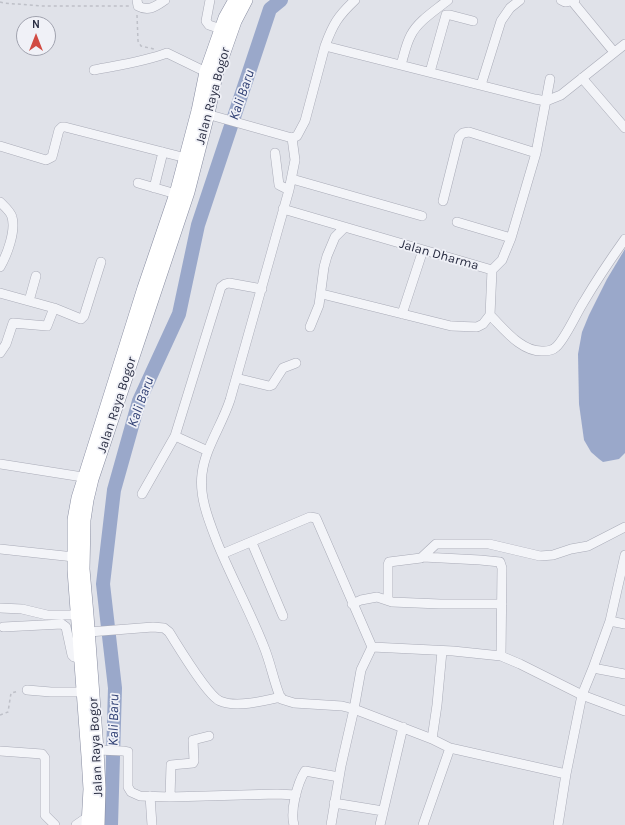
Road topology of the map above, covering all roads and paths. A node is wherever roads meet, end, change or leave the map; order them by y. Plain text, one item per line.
1 (165, 0) edge
2 (210, 0) edge
3 (235, 0) edge
4 (246, 0) edge
5 (355, 0) edge
6 (448, 0) edge
7 (520, 0) edge
8 (561, 0) edge
9 (573, 1) edge
10 (0, 2) edge
11 (135, 3) edge
12 (137, 10) dead end
13 (473, 21) dead end
14 (221, 29) junction
15 (625, 44) edge
16 (325, 46) junction
17 (614, 52) junction
18 (167, 53) junction
19 (401, 65) junction
20 (94, 70) dead end
21 (206, 72) junction
22 (430, 72) junction
23 (582, 78) junction
24 (550, 79) dead end
25 (481, 85) junction
26 (546, 101) junction
27 (203, 113) junction
28 (625, 128) edge
29 (292, 138) junction
30 (0, 146) edge
31 (163, 152) junction
32 (275, 153) dead end
33 (536, 153) junction
34 (186, 158) junction
35 (292, 179) junction
36 (138, 183) dead end
37 (154, 188) junction
38 (289, 190) junction
39 (176, 194) junction
40 (444, 201) dead end
41 (0, 202) edge
42 (283, 209) junction
43 (422, 216) dead end
44 (458, 222) dead end
45 (345, 227) junction
46 (511, 238) junction
47 (625, 239) edge
48 (423, 250) junction
49 (101, 262) dead end
50 (0, 267) edge
51 (492, 270) junction
52 (36, 276) dead end
53 (262, 289) junction
54 (149, 290) junction
55 (0, 293) edge
56 (322, 294) junction
57 (29, 301) junction
58 (54, 308) junction
59 (402, 314) junction
60 (490, 315) junction
61 (310, 327) dead end
62 (0, 353) edge
63 (296, 363) dead end
64 (236, 378) junction
65 (175, 436) junction
66 (208, 451) junction
67 (0, 464) edge
68 (88, 478) junction
69 (142, 494) dead end
70 (625, 527) edge
71 (252, 543) junction
72 (0, 549) edge
73 (222, 554) junction
74 (625, 555) edge
75 (74, 557) junction
76 (423, 557) junction
77 (388, 600) junction
78 (352, 604) junction
79 (502, 604) junction
80 (0, 608) edge
81 (283, 616) dead end
82 (610, 621) junction
83 (625, 624) edge
84 (83, 625) junction
85 (4, 627) dead end
86 (372, 647) junction
87 (442, 651) junction
88 (501, 656) junction
89 (593, 668) junction
90 (625, 674) edge
91 (27, 690) joint
92 (83, 692) junction
93 (582, 695) junction
94 (280, 698) junction
95 (354, 709) junction
96 (625, 711) edge
97 (0, 715) edge
98 (403, 727) junction
99 (208, 736) dead end
100 (432, 739) junction
101 (450, 748) junction
102 (103, 750) junction
103 (0, 751) edge
104 (566, 774) junction
105 (339, 777) junction
106 (296, 795) junction
107 (150, 796) junction
108 (170, 797) junction
109 (334, 804) junction
110 (383, 811) junction
111 (91, 822) edge
112 (55, 825) edge
113 (76, 825) edge
114 (152, 825) edge
115 (294, 825) edge
116 (331, 825) edge
117 (380, 825) edge
118 (423, 825) edge
119 (558, 825) edge

1 - 11 street
2 - 14 street
3 - 14 highway, Jalan Raya Bogor
4 - 27 highway, Jalan Raya Bogor
5 - 16 street
6 - 19 street
7 - 25 street
8 - 9 street
9 - 17 street
10 - 11 path
12 - 18 path
13 - 22 street
14 - 21 highway, Jalan Raya Bogor
15 - 17 street
16 - 19 street
16 - 29 street
17 - 23 street
18 - 20 street
18 - 21 street
19 - 22 street
21 - 27 highway, Jalan Raya Bogor
22 - 25 street
23 - 26 street
23 - 28 street
24 - 26 street, Jalan Dharma
25 - 26 street
26 - 33 street, Jalan Dharma
27 - 29 street
27 - 34 highway, Jalan Raya Bogor
27 - 54 highway, Jalan Raya Bogor
29 - 35 street
30 - 31 street
31 - 34 street
31 - 37 street
32 - 38 street
33 - 40 street
33 - 46 street, Jalan Dharma
34 - 39 highway, Jalan Raya Bogor
35 - 38 street
35 - 43 street
36 - 37 street
37 - 39 street
38 - 42 street
39 - 54 highway, Jalan Raya Bogor
41 - 50 street
42 - 45 street, Jalan Dharma
42 - 53 street
44 - 46 street
45 - 48 street, Jalan Dharma
45 - 56 street
46 - 51 street, Jalan Dharma
47 - 60 street
48 - 51 street, Jalan Dharma
48 - 59 street
49 - 58 street
51 - 60 street
52 - 57 street
53 - 64 street
53 - 65 street
54 - 68 highway, Jalan Raya Bogor
55 - 57 street
56 - 59 street
56 - 61 street
57 - 58 street
58 - 62 street
59 - 60 street
63 - 64 street
64 - 66 street
65 - 66 street
65 - 69 street
66 - 73 street
67 - 68 street
68 - 75 highway, Jalan Raya Bogor
68 - 84 highway, Jalan Raya Bogor
70 - 76 street
71 - 73 street
71 - 78 street
71 - 81 street
72 - 75 street
73 - 94 street
74 - 82 street
75 - 84 highway, Jalan Raya Bogor
76 - 77 street
76 - 79 street
77 - 78 street
77 - 79 street
78 - 86 street
79 - 88 street
80 - 84 street
82 - 83 street
82 - 89 street
84 - 85 street
84 - 92 highway, Jalan Raya Bogor
84 - 94 street
84 - 102 highway, Jalan Raya Bogor
86 - 87 street
86 - 95 street
87 - 88 street
87 - 100 street
88 - 93 street
89 - 90 street
89 - 93 street
91 - 92 street
91 - 97 path
92 - 111 highway, Jalan Raya Bogor
93 - 96 street
93 - 104 street
94 - 95 street
95 - 98 street
95 - 105 street
98 - 100 street
98 - 110 street
99 - 108 street
100 - 101 street
101 - 104 street
101 - 118 street
102 - 107 street
102 - 111 highway, Jalan Raya Bogor
103 - 112 street
104 - 119 street
105 - 106 street
105 - 109 street
106 - 108 street
106 - 115 street
107 - 108 street
107 - 114 street
109 - 110 street
109 - 116 street
110 - 117 street
111 - 113 street

